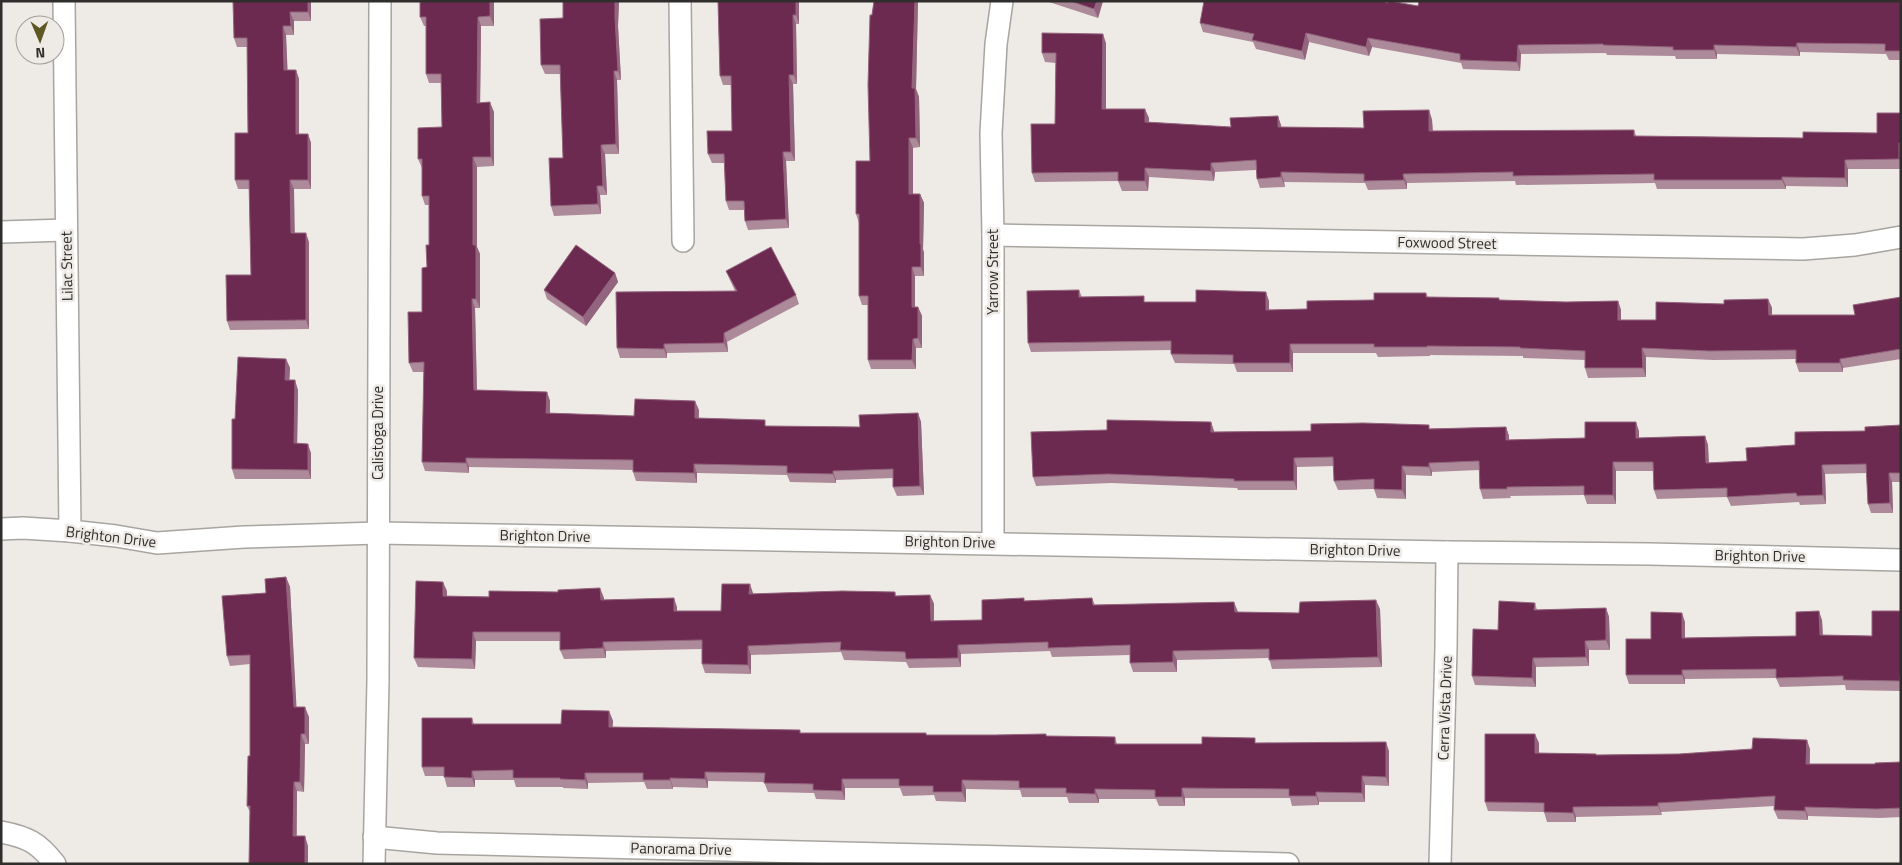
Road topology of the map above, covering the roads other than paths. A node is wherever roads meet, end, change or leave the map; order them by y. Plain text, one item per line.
1 (64, 1) edge
2 (380, 1) edge
3 (680, 1) edge
4 (1002, 1) edge
5 (66, 230) junction
6 (1, 232) edge
7 (993, 235) junction
8 (1901, 237) edge
9 (683, 241) dead end
10 (1, 529) edge
11 (70, 531) junction
12 (378, 533) junction
13 (993, 543) junction
14 (1447, 552) junction
15 (1901, 560) edge
16 (1, 832) edge
17 (374, 837) junction
18 (48, 856) edge
19 (374, 864) edge
20 (1288, 864) edge
21 (1440, 864) edge

1 - 5 street, Lilac Street
2 - 12 street, Calistoga Drive
3 - 9 street
4 - 7 street, Yarrow Street
5 - 6 street
5 - 11 street, Lilac Street
7 - 8 street, Foxwood Street
7 - 13 street, Yarrow Street
10 - 11 street, Brighton Drive
11 - 12 street, Brighton Drive
12 - 13 street, Brighton Drive
12 - 17 street, Calistoga Drive
13 - 14 street, Brighton Drive
14 - 15 street, Brighton Drive
14 - 21 street, Cerra Vista Drive
16 - 18 street
17 - 19 street, Calistoga Drive
17 - 20 street, Panorama Drive

